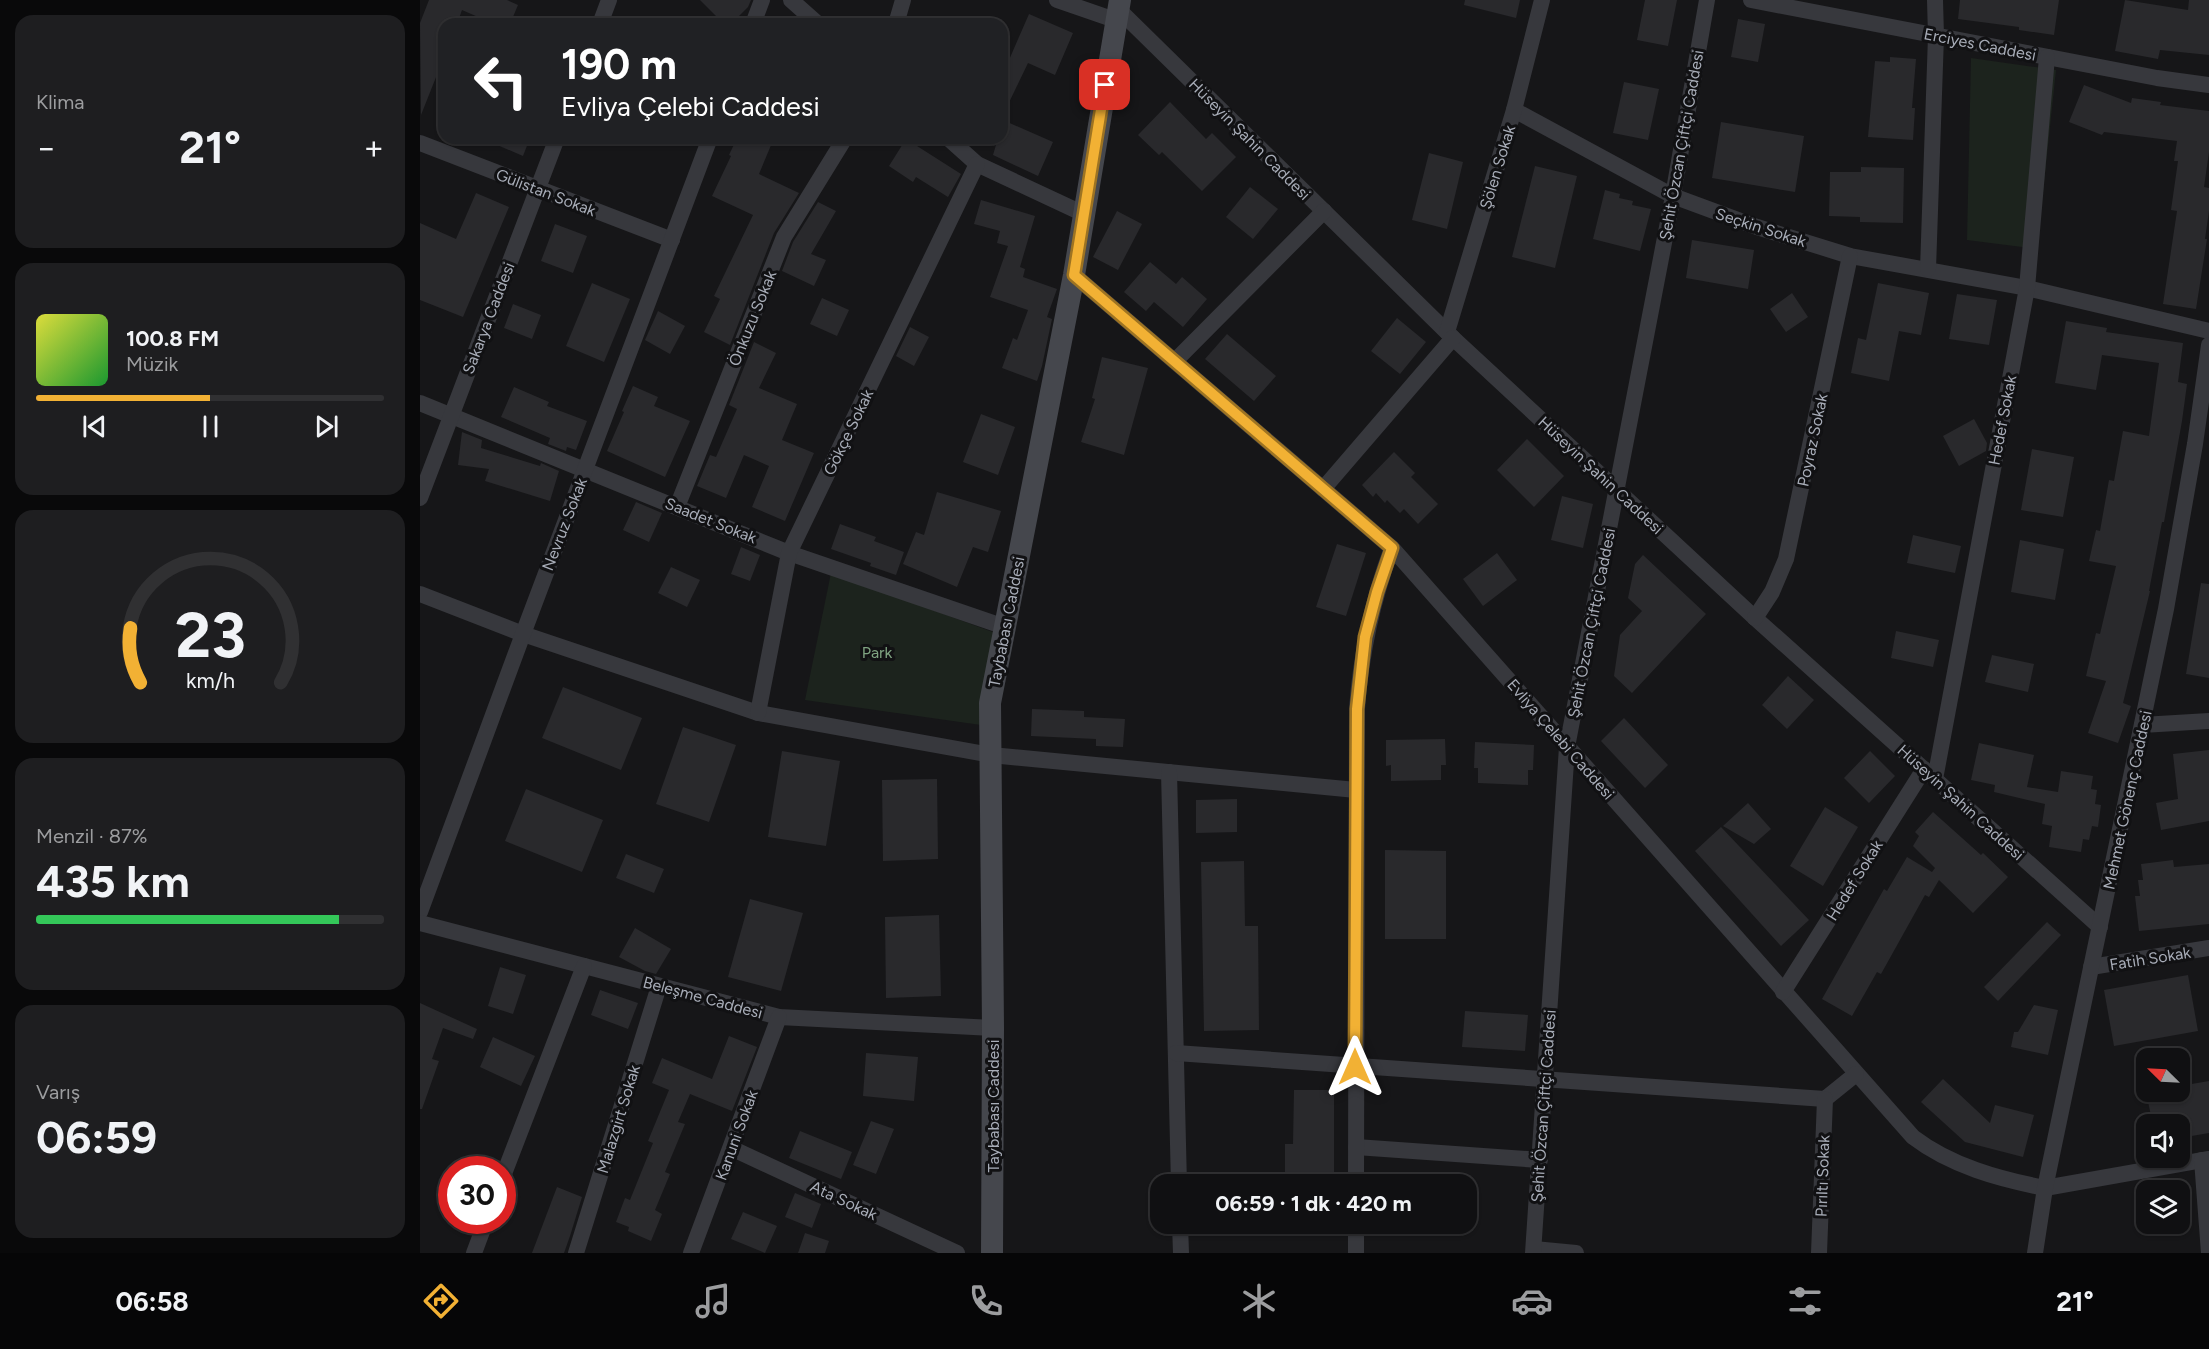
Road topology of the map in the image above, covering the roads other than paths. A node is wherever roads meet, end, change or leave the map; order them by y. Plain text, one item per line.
1 (609, 0) edge
2 (762, 0) edge
3 (791, 0) edge
4 (903, 0) edge
5 (1057, 0) edge
6 (1542, 0) edge
7 (1707, 0) edge
8 (1752, 0) edge
9 (1935, 0) edge
10 (1117, 9) edge
11 (602, 18) edge
12 (755, 18) edge
13 (811, 18) edge
14 (898, 18) edge
15 (1936, 36) junction
16 (2047, 57) junction
17 (2209, 85) edge
18 (1514, 110) junction
19 (420, 143) edge
20 (554, 144) edge
21 (708, 144) edge
22 (841, 144) edge
23 (955, 144) edge
24 (977, 164) junction
25 (537, 188) junction
26 (1673, 196) junction
27 (1324, 211) junction
28 (1084, 214) junction
29 (672, 240) junction
30 (1850, 256) junction
31 (1928, 268) junction
32 (1074, 275) junction
33 (2027, 288) junction
34 (2209, 331) edge
35 (1450, 335) junction
36 (2209, 345) edge
37 (1175, 361) junction
38 (420, 403) edge
39 (451, 416) junction
40 (585, 469) junction
41 (1323, 489) junction
42 (1616, 489) junction
43 (420, 498) edge
44 (678, 507) junction
45 (1392, 548) junction
46 (789, 552) junction
47 (420, 594) edge
48 (1755, 618) junction
49 (1005, 627) junction
50 (523, 634) junction
51 (758, 713) junction
52 (2209, 721) edge
53 (2142, 725) junction
54 (1567, 747) junction
55 (991, 755) junction
56 (1169, 772) junction
57 (1930, 774) junction
58 (1356, 790) junction
59 (420, 912) edge
60 (420, 924) edge
61 (2100, 927) junction
62 (2209, 948) edge
63 (584, 966) junction
64 (2091, 968) junction
65 (659, 986) junction
66 (1783, 992) junction
67 (779, 1017) junction
68 (993, 1028) junction
69 (1176, 1053) junction
70 (1355, 1067) junction
71 (1856, 1074) junction
72 (1545, 1080) junction
73 (1825, 1099) junction
74 (1356, 1147) junction
75 (731, 1148) junction
76 (511, 1156) edge
77 (2205, 1159) edge
78 (1540, 1160) junction
79 (1179, 1174) edge
80 (1356, 1174) edge
81 (2045, 1188) junction
82 (481, 1234) edge
83 (1180, 1234) edge
84 (1356, 1234) edge
85 (1533, 1251) edge
86 (474, 1253) edge
87 (576, 1253) edge
88 (692, 1253) edge
89 (957, 1253) edge
90 (992, 1253) edge
91 (1181, 1253) edge
92 (1356, 1253) edge
93 (1576, 1253) edge
94 (1819, 1253) edge
95 (2035, 1253) edge
96 (2209, 1253) edge

1 - 11 street
2 - 12 street
3 - 13 street
4 - 14 street
5 - 10 street
6 - 18 street, Şölen Sokak
7 - 26 street, Şehit Özcan Çiftçi Caddesi
8 - 15 street, Erciyes Caddesi
9 - 15 street
10 - 27 street, Hüseyin Şahin Caddesi
10 - 28 street, Taybabası Caddesi
15 - 16 street, Erciyes Caddesi
15 - 31 street
16 - 17 street, Erciyes Caddesi
16 - 33 street, Hedef Sokak
18 - 26 street, Seçkin Sokak
18 - 35 street, Şölen Sokak
19 - 25 street, Gülistan Sokak
20 - 25 street, Sakarya Caddesi
21 - 29 street, Nevruz Sokak
22 - 44 street, Önkuzu Sokak
23 - 24 street
24 - 28 street
24 - 46 street, Gökçe Sokak
25 - 29 street, Gülistan Sokak
25 - 39 street, Sakarya Caddesi
26 - 30 street, Seçkin Sokak
26 - 42 street, Şehit Özcan Çiftçi Caddesi
27 - 35 street, Hüseyin Şahin Caddesi
27 - 37 street
28 - 32 street, Taybabası Caddesi
29 - 40 street, Nevruz Sokak
30 - 31 street, Seçkin Sokak
30 - 48 street, Poyraz Sokak
31 - 33 street, Seçkin Sokak
32 - 37 street, Evliya Çelebi Caddesi
32 - 49 street, Taybabası Caddesi
33 - 34 street, Seçkin Sokak
33 - 57 street, Hedef Sokak
35 - 41 street
35 - 42 street, Hüseyin Şahin Caddesi
36 - 53 street, Mehmet Gönenç Caddesi
37 - 41 street, Evliya Çelebi Caddesi
38 - 39 street, Saadet Sokak
39 - 40 street, Saadet Sokak
39 - 43 street, Sakarya Caddesi
40 - 44 street, Saadet Sokak
40 - 50 street, Nevruz Sokak
41 - 45 street, Evliya Çelebi Caddesi
42 - 48 street, Hüseyin Şahin Caddesi
42 - 54 street, Şehit Özcan Çiftçi Caddesi
44 - 46 street, Saadet Sokak
45 - 54 street, Evliya Çelebi Caddesi
45 - 58 street
46 - 49 street, Saadet Sokak
46 - 51 street, Gökçe Sokak
47 - 50 street
48 - 57 street, Hüseyin Şahin Caddesi
49 - 55 street, Taybabası Caddesi
50 - 51 street
50 - 59 street, Nevruz Sokak
51 - 55 street
52 - 53 street
53 - 61 street, Mehmet Gönenç Caddesi
54 - 66 street, Evliya Çelebi Caddesi
54 - 72 street, Şehit Özcan Çiftçi Caddesi
55 - 56 street
55 - 68 street, Taybabası Caddesi
56 - 58 street
56 - 69 street
57 - 61 street, Hüseyin Şahin Caddesi
57 - 66 street, Hedef Sokak
58 - 70 street
60 - 63 street, Beleşme Caddesi
61 - 64 street, Mehmet Gönenç Caddesi
62 - 64 street, Fatih Sokak
63 - 65 street, Beleşme Caddesi
63 - 76 street
64 - 81 street, Mehmet Gönenç Caddesi
65 - 67 street, Beleşme Caddesi
65 - 87 street, Malazgirt Sokak
66 - 71 street, Evliya Çelebi Caddesi
67 - 68 street, Beleşme Caddesi
67 - 75 street, Kanuni Sokak
68 - 90 street, Taybabası Caddesi
69 - 70 street
69 - 79 street
70 - 72 street
70 - 74 street
71 - 73 street
71 - 81 street, Evliya Çelebi Caddesi
72 - 73 street
72 - 78 street, Şehit Özcan Çiftçi Caddesi
73 - 94 street, Pırıltı Sokak
74 - 78 street
74 - 80 street
75 - 88 street, Kanuni Sokak
75 - 89 street, Ata Sokak
77 - 81 street
77 - 96 street
78 - 85 street, Şehit Özcan Çiftçi Caddesi
81 - 95 street, Mehmet Gönenç Caddesi
82 - 86 street
83 - 91 street
84 - 92 street
85 - 93 street

